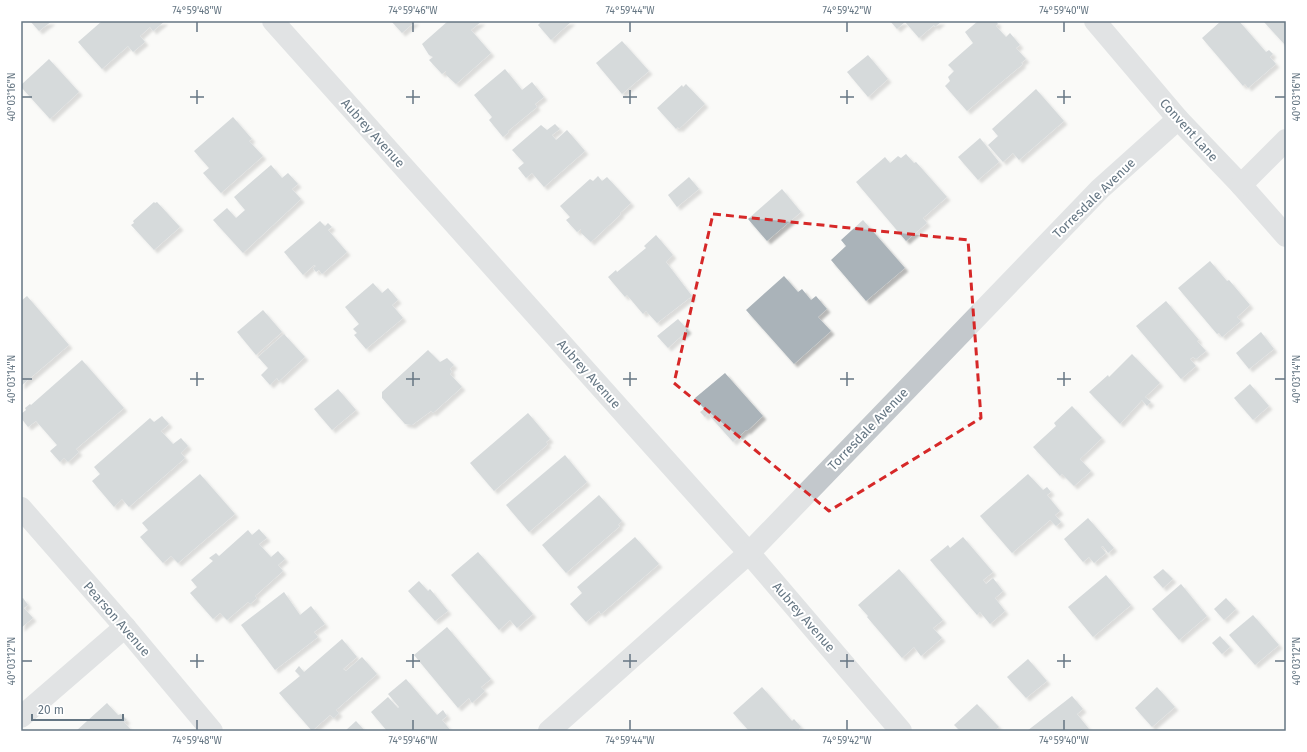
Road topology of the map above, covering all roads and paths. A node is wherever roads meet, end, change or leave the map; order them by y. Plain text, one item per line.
1 (273, 21) edge
2 (1095, 21) edge
3 (1178, 119) junction
4 (1286, 140) edge
5 (1241, 185) junction
6 (1286, 236) edge
7 (21, 508) edge
8 (749, 553) junction
9 (125, 627) junction
10 (21, 717) edge
11 (212, 731) edge
12 (549, 731) edge
13 (901, 731) edge

1 - 8 street, Aubrey Avenue
2 - 3 street, Convent Lane
3 - 5 street, Convent Lane
3 - 8 street, Torresdale Avenue
4 - 5 street
5 - 6 street, Convent Lane
7 - 9 street, Pearson Avenue
8 - 12 street, Torresdale Avenue
8 - 13 street, Aubrey Avenue
9 - 10 street
9 - 11 street, Pearson Avenue

